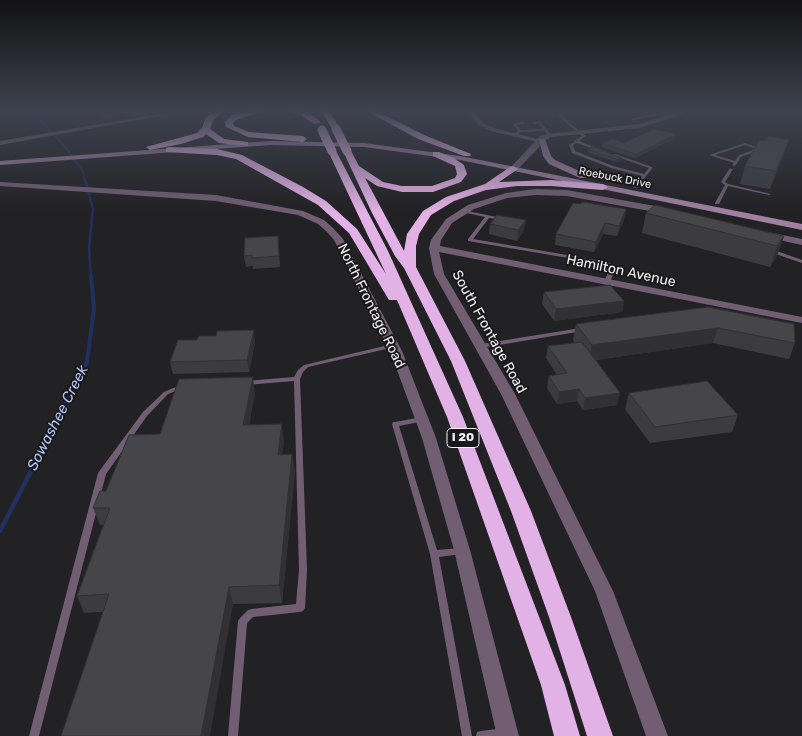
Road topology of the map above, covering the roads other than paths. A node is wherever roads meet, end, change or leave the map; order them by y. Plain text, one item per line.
1 (169, 144) edge
2 (202, 144) edge
3 (241, 144) edge
4 (335, 144) edge
5 (339, 144) edge
6 (374, 144) edge
7 (387, 144) edge
8 (440, 144) edge
9 (538, 144) edge
10 (543, 144) edge
11 (573, 144) edge
12 (584, 144) edge
13 (744, 144) edge
14 (746, 144) edge
15 (760, 148) junction
16 (152, 149) junction
17 (169, 150) junction
18 (765, 150) edge
19 (340, 151) junction
20 (436, 154) junction
21 (466, 154) junction
22 (0, 161) edge
23 (734, 165) junction
24 (354, 166) junction
25 (515, 166) junction
26 (645, 175) junction
27 (585, 177) junction
28 (0, 184) edge
29 (727, 186) junction
30 (484, 187) junction
31 (603, 187) junction
32 (634, 187) junction
33 (769, 194) dead end
34 (717, 203) junction
35 (464, 211) junction
36 (488, 216) junction
37 (505, 219) edge
38 (802, 220) edge
39 (735, 226) edge
40 (802, 228) edge
41 (753, 231) edge
42 (496, 240) dead end
43 (478, 241) junction
44 (502, 241) dead end
45 (802, 242) edge
46 (514, 247) junction
47 (434, 248) junction
48 (765, 249) edge
49 (802, 262) edge
50 (410, 267) junction
51 (607, 282) junction
52 (802, 320) edge
53 (416, 327) junction
54 (588, 329) edge
55 (394, 346) junction
56 (481, 346) junction
57 (297, 379) junction
58 (241, 384) edge
59 (194, 388) edge
60 (422, 420) junction
61 (462, 550) junction
62 (434, 554) junction
63 (508, 734) edge
64 (34, 736) edge
65 (233, 736) edge
66 (467, 736) edge
67 (481, 736) edge
68 (566, 736) edge
69 (600, 736) edge
70 (657, 736) edge

1 - 16 highway
2 - 16 main road
3 - 17 main road
4 - 19 highway, I 20, bridge
5 - 19 highway, I 20, bridge
6 - 20 main road, Roebuck Drive
7 - 21 main road, Roebuck Drive
8 - 21 highway
9 - 25 street
10 - 27 main road
11 - 26 lane
12 - 26 lane
13 - 23 lane
14 - 15 lane
15 - 18 lane
15 - 23 lane
16 - 17 main road
16 - 22 main road
17 - 53 highway
19 - 24 highway, I 20
19 - 53 highway, I 20
20 - 24 highway
20 - 25 main road, Roebuck Drive
21 - 25 main road, Roebuck Drive
23 - 29 lane
24 - 50 highway, I 20
25 - 27 main road, Roebuck Drive
25 - 30 highway
25 - 31 main road, Roebuck Drive
26 - 32 lane
27 - 32 main road, Roebuck Drive
28 - 55 street, North Frontage Road
29 - 33 lane
29 - 34 lane
30 - 31 highway
30 - 50 highway
31 - 40 main road, Roebuck Drive
32 - 34 main road, Roebuck Drive
34 - 38 main road, Roebuck Drive
35 - 36 lane
35 - 39 street
35 - 47 street
36 - 37 lane
36 - 43 lane
41 - 45 street
42 - 43 lane
43 - 46 lane
44 - 46 lane
46 - 51 lane
47 - 51 street, Hamilton Avenue
47 - 56 street, South Frontage Road
48 - 49 lane
50 - 69 highway, I 20
51 - 52 street, Hamilton Avenue
53 - 68 highway, I 20
54 - 56 lane
55 - 57 lane
55 - 60 street, North Frontage Road
56 - 70 street, South Frontage Road
57 - 58 lane
57 - 65 lane
59 - 64 lane
60 - 61 street, North Frontage Road
60 - 62 lane
61 - 62 lane
61 - 63 street, North Frontage Road
62 - 66 lane
63 - 67 lane

